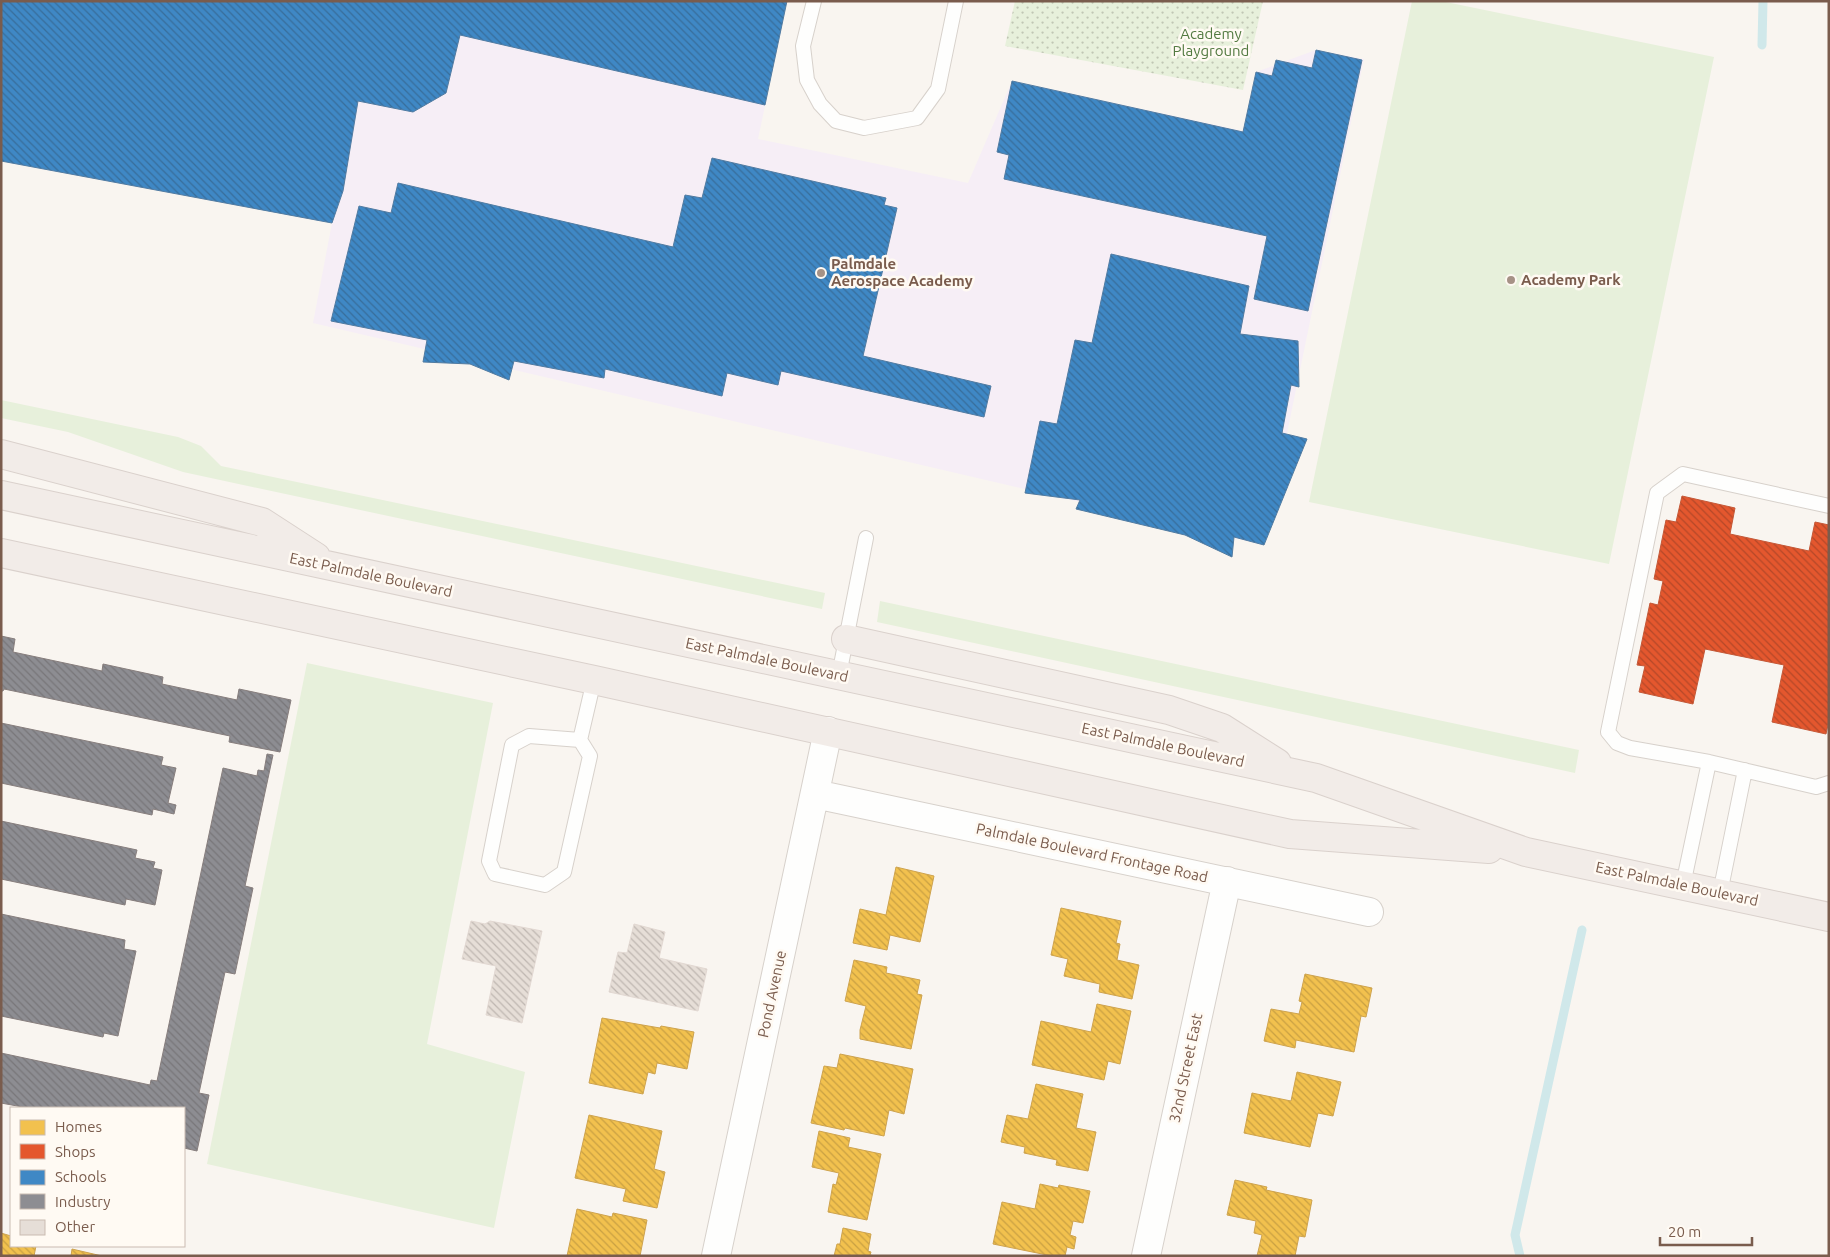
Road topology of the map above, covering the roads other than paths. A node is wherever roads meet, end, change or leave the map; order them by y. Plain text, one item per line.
1 (814, 1) edge
2 (956, 1) edge
3 (1, 454) edge
4 (1, 495) edge
5 (1829, 506) edge
6 (866, 538) dead end
7 (1, 553) edge
8 (330, 566) junction
9 (846, 639) junction
10 (839, 675) junction
11 (594, 680) junction
12 (828, 731) junction
13 (580, 740) junction
14 (1709, 762) junction
15 (1745, 770) junction
16 (1294, 773) junction
17 (1829, 783) edge
18 (815, 794) junction
19 (1526, 852) junction
20 (1227, 881) junction
21 (1683, 885) junction
22 (1720, 893) junction
23 (1369, 912) dead end
24 (1829, 917) edge
25 (716, 1256) edge
26 (1146, 1256) edge

1 - 2 lane
3 - 8 highway
4 - 8 highway, East Palmdale Boulevard
5 - 14 lane
6 - 9 lane
7 - 11 highway, East Palmdale Boulevard
8 - 10 highway, East Palmdale Boulevard
9 - 10 lane
9 - 16 highway
10 - 16 highway, East Palmdale Boulevard
11 - 12 highway, East Palmdale Boulevard
11 - 13 lane
12 - 18 street, Pond Avenue
12 - 19 highway, East Palmdale Boulevard
13 - 13 lane
14 - 15 lane
14 - 21 lane
15 - 17 lane
15 - 22 lane
16 - 19 highway, East Palmdale Boulevard
18 - 20 street, Palmdale Boulevard Frontage Road
18 - 25 street, Pond Avenue
19 - 21 highway, East Palmdale Boulevard
20 - 23 street, Palmdale Boulevard Frontage Road
20 - 26 street, 32nd Street East
21 - 22 highway, East Palmdale Boulevard
22 - 24 highway, East Palmdale Boulevard

